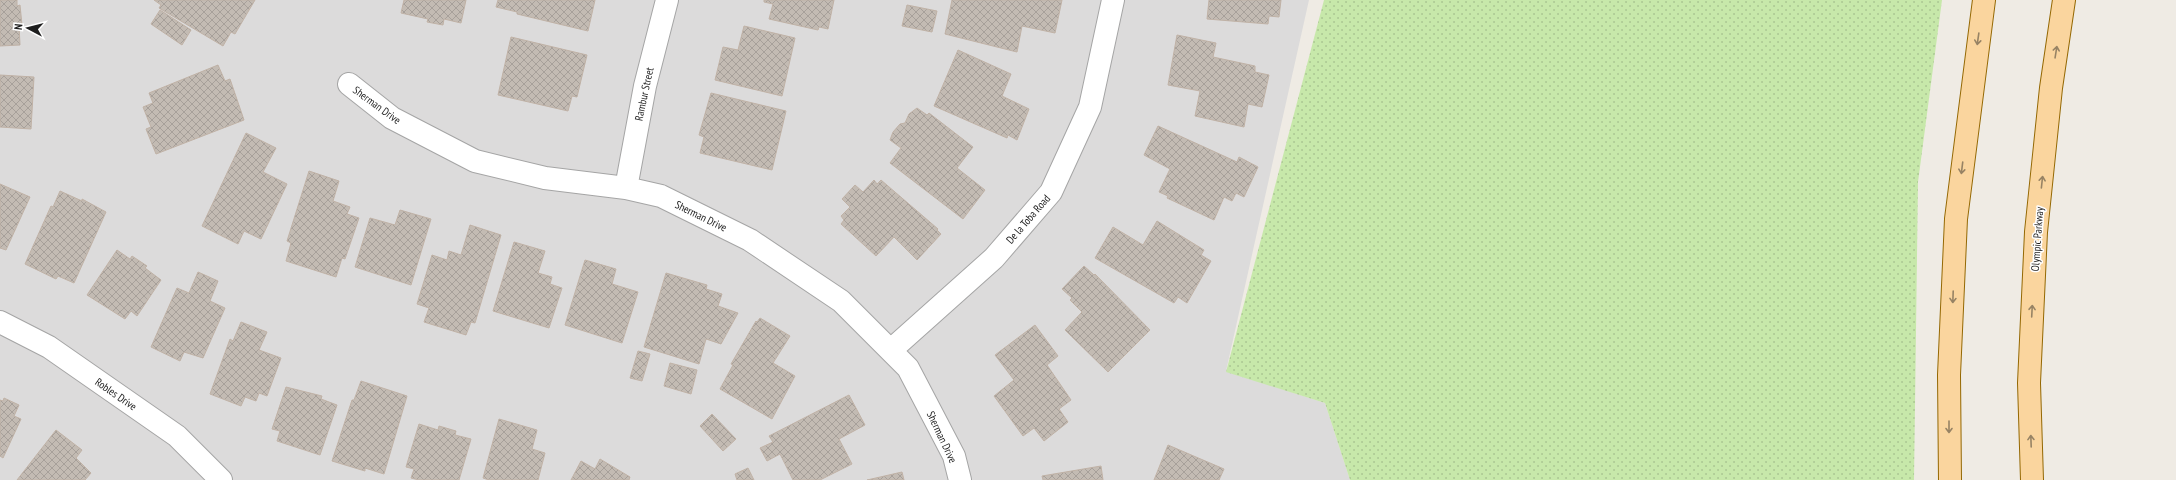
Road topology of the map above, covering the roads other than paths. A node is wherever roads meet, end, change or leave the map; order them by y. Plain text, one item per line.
1 (667, 0) edge
2 (1112, 0) edge
3 (1984, 0) edge
4 (2064, 0) edge
5 (349, 84) dead end
6 (626, 188) junction
7 (0, 322) edge
8 (891, 350) junction
9 (221, 480) edge
10 (960, 480) edge
11 (1950, 480) edge
12 (2032, 480) edge

1 - 6 street, Rambur Street
2 - 8 street, De la Toba Road
3 -> 11 main road
12 -> 4 main road, Olympic Parkway
5 - 6 street, Sherman Drive
6 - 8 street, Sherman Drive
7 - 9 street, Robles Drive
8 - 10 street, Sherman Drive

